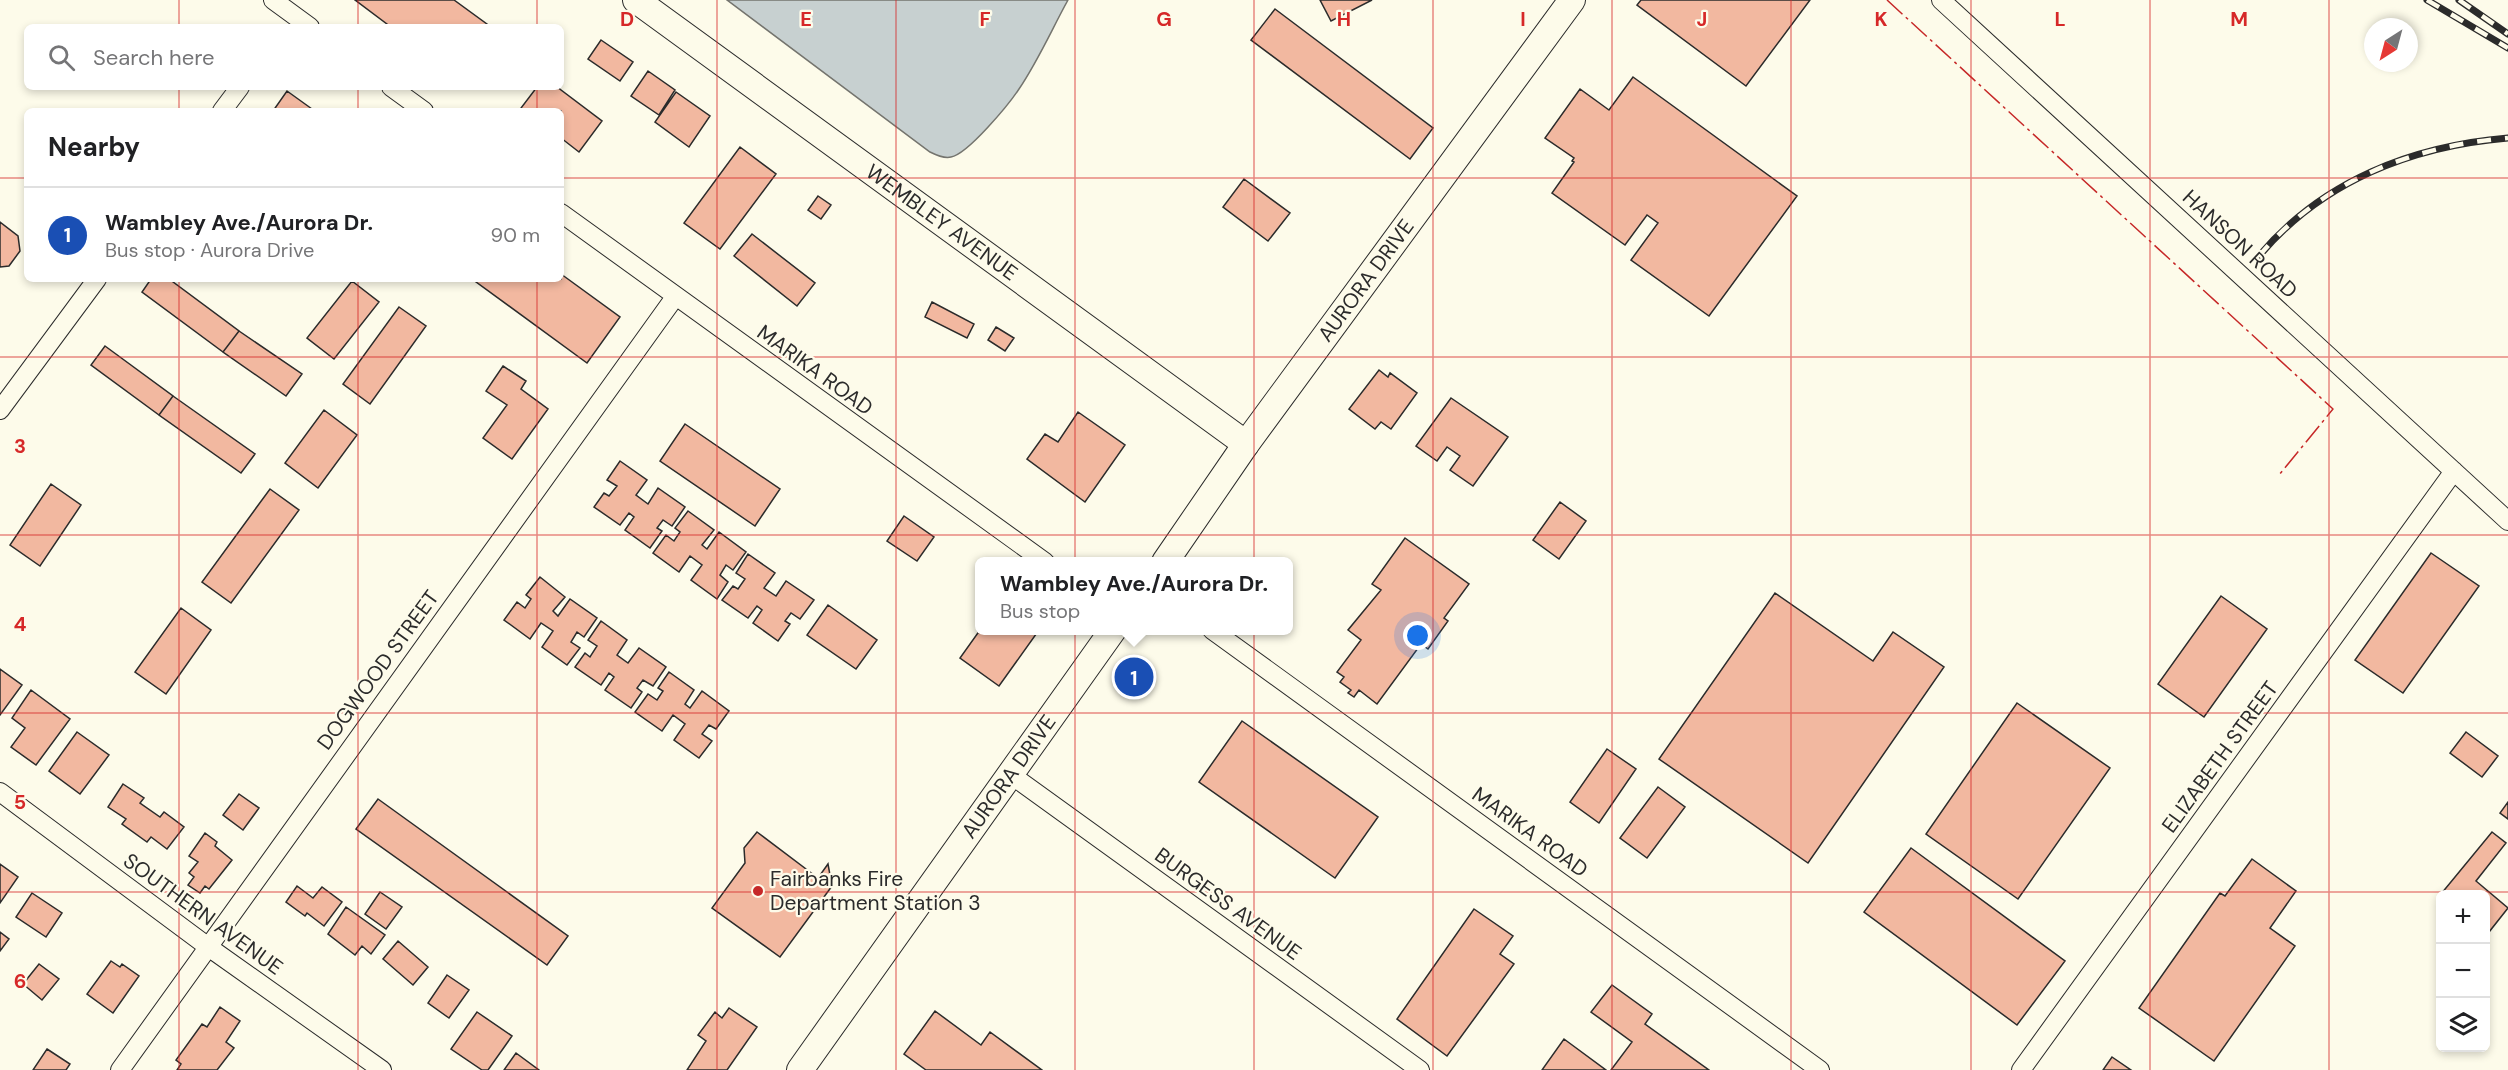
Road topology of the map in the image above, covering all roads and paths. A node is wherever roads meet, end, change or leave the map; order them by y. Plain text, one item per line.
1 (273, 0) edge
2 (636, 0) edge
3 (1572, 0) edge
4 (1941, 0) edge
5 (289, 21) edge
6 (238, 90) edge
7 (395, 90) edge
8 (224, 108) edge
9 (420, 108) edge
10 (564, 215) edge
11 (95, 282) edge
12 (675, 297) junction
13 (0, 410) edge
14 (1246, 444) junction
15 (2454, 471) junction
16 (2508, 521) edge
17 (1039, 557) edge
18 (1169, 557) edge
19 (1109, 635) edge
20 (1219, 635) edge
21 (1010, 774) junction
22 (0, 792) edge
23 (207, 946) junction
24 (120, 1070) edge
25 (382, 1070) edge
26 (800, 1070) edge
27 (1420, 1070) edge
28 (1820, 1070) edge
29 (2021, 1070) edge

1 - 5 street
2 - 14 street, WEMBLEY AVENUE
3 - 14 street, AURORA DRIVE
4 - 15 street, HANSON ROAD
6 - 8 street
7 - 9 street
10 - 12 street, MARIKA ROAD
11 - 13 street
12 - 17 street, MARIKA ROAD
12 - 23 street, DOGWOOD STREET
14 - 18 street, AURORA DRIVE
15 - 16 street, HANSON ROAD
15 - 29 street, ELIZABETH STREET
19 - 21 street, AURORA DRIVE
20 - 28 street, MARIKA ROAD
21 - 26 street, AURORA DRIVE
21 - 27 street, BURGESS AVENUE
22 - 23 street, SOUTHERN AVENUE
23 - 24 street, DOGWOOD STREET
23 - 25 street, SOUTHERN AVENUE

